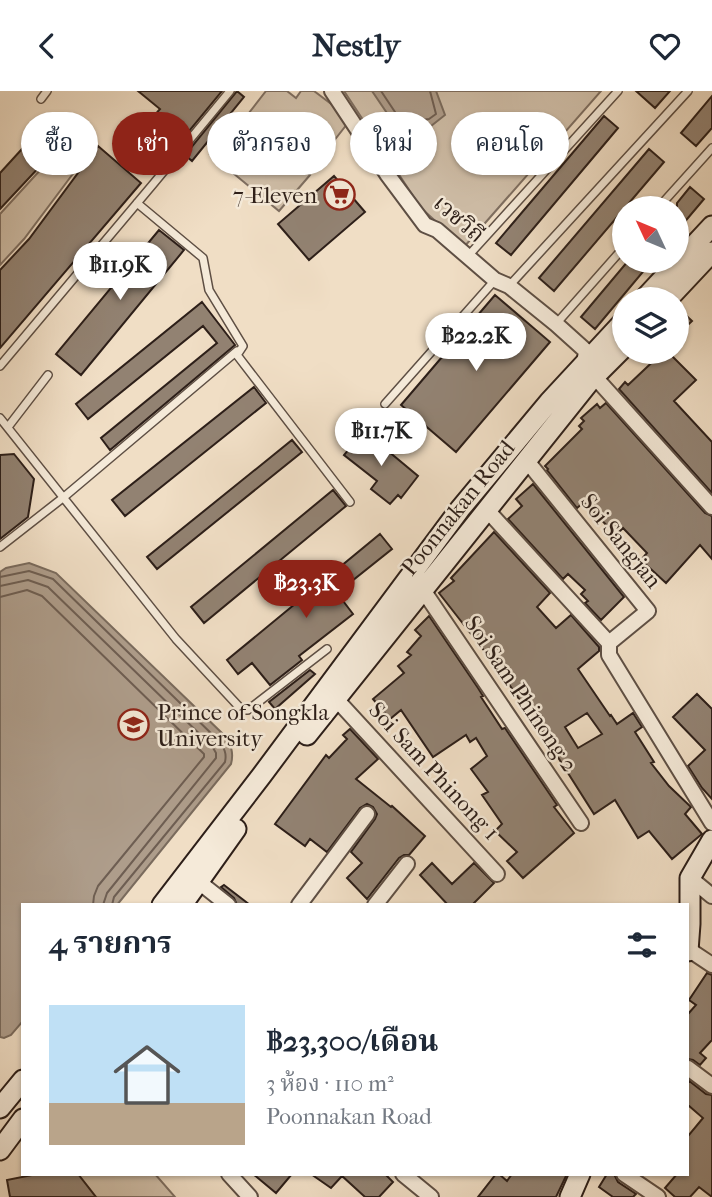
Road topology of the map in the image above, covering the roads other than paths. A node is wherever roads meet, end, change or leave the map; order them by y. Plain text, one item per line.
1 (47, 91) edge
2 (230, 91) edge
3 (332, 91) edge
4 (618, 91) edge
5 (688, 91) edge
6 (41, 99) dead end
7 (712, 148) edge
8 (670, 196) edge
9 (137, 203) junction
10 (712, 226) edge
11 (712, 252) edge
12 (468, 256) junction
13 (612, 261) edge
14 (502, 283) junction
15 (655, 287) edge
16 (679, 287) edge
17 (556, 324) junction
18 (612, 338) edge
19 (243, 346) junction
20 (612, 359) edge
21 (0, 366) edge
22 (589, 370) junction
23 (48, 375) dead end
24 (385, 404) dead end
25 (0, 418) edge
26 (8, 427) junction
27 (527, 461) junction
28 (64, 496) junction
29 (350, 502) dead end
30 (712, 507) edge
31 (487, 510) junction
32 (0, 547) edge
33 (423, 590) junction
34 (609, 643) junction
35 (327, 649) dead end
36 (336, 699) junction
37 (367, 814) dead end
38 (581, 823) dead end
39 (712, 823) edge
40 (712, 840) edge
41 (407, 864) dead end
42 (498, 874) dead end
43 (690, 879) junction
44 (199, 882) junction
45 (712, 896) edge
46 (164, 903) edge
47 (183, 903) edge
48 (225, 903) edge
49 (300, 903) edge
50 (377, 903) edge
51 (689, 936) edge
52 (689, 951) edge
53 (712, 965) edge
54 (689, 1069) edge
55 (21, 1082) edge
56 (712, 1086) edge
57 (0, 1108) edge
58 (21, 1122) edge
59 (0, 1150) edge
60 (231, 1176) edge
61 (405, 1176) edge
62 (579, 1176) edge
63 (627, 1176) edge
64 (250, 1197) edge
65 (431, 1197) edge
66 (570, 1197) edge
67 (658, 1197) edge

1 - 6 lane
2 - 9 lane
3 - 12 street, เวชวิถี
4 - 12 lane
5 - 14 lane
7 - 8 lane
9 - 19 lane
9 - 21 lane
10 - 15 street
11 - 16 street
12 - 14 street, เวชวิถี
13 - 17 lane
14 - 17 street, เวชวิถี
14 - 24 lane
17 - 22 street, เวชวิถี
18 - 22 street, Poonnakan Road
19 - 28 lane
19 - 29 lane
20 - 22 street, Poonnakan Road
22 - 27 street, Poonnakan Road
22 - 30 street
22 - 46 street, Poonnakan Road
23 - 26 lane
25 - 26 lane
26 - 28 lane
27 - 31 street, Poonnakan Road
27 - 34 street, Soi Sangjan
28 - 32 lane
28 - 35 lane
31 - 33 street, Poonnakan Road
31 - 34 street
33 - 36 street, Poonnakan Road
33 - 38 street, Soi Sam Phinong 2
34 - 39 street
36 - 42 street, Soi Sam Phinong 1
36 - 44 street, Poonnakan Road
37 - 49 street
40 - 43 street
41 - 50 street
43 - 45 street
43 - 51 street
44 - 47 street, Poonnakan Road
44 - 48 street
52 - 53 street
54 - 56 street
55 - 57 street
58 - 59 street
60 - 64 street
61 - 65 street
62 - 66 street
63 - 67 street

